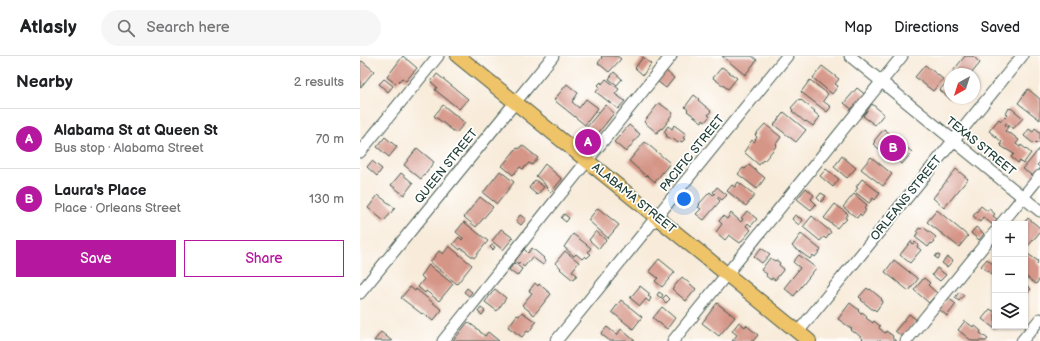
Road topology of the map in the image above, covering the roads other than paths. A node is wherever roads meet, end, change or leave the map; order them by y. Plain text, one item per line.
1 (438, 56) edge
2 (458, 56) edge
3 (553, 56) edge
4 (671, 56) edge
5 (787, 56) edge
6 (850, 56) edge
7 (902, 56) edge
8 (1022, 56) edge
9 (881, 82) junction
10 (515, 102) junction
11 (953, 140) junction
12 (360, 152) edge
13 (587, 161) junction
14 (1040, 176) edge
15 (1023, 197) junction
16 (1040, 210) edge
17 (656, 217) junction
18 (1003, 221) edge
19 (992, 236) edge
20 (727, 274) junction
21 (360, 293) edge
22 (1040, 319) edge
23 (794, 336) edge
24 (443, 341) edge
25 (556, 341) edge
26 (673, 341) edge
27 (809, 341) edge
28 (906, 341) edge
29 (1022, 341) edge

1 - 12 street
2 - 10 main road, ALABAMA STREET
3 - 10 street, QUEEN STREET
4 - 13 street
5 - 17 street, PACIFIC STREET
6 - 9 street, TEXAS STREET
7 - 9 street
8 - 11 street, ORLEANS STREET
9 - 11 street, TEXAS STREET
9 - 20 street
10 - 13 main road, ALABAMA STREET
10 - 21 street, QUEEN STREET
11 - 15 street, TEXAS STREET
11 - 23 street, ORLEANS STREET
13 - 17 main road, ALABAMA STREET
13 - 24 street
14 - 15 street
15 - 16 street, TEXAS STREET
15 - 18 street
17 - 20 main road, ALABAMA STREET
17 - 25 street, PACIFIC STREET
19 - 28 street
20 - 23 main road, ALABAMA STREET
20 - 26 street
22 - 29 street
23 - 27 main road, ALABAMA STREET

